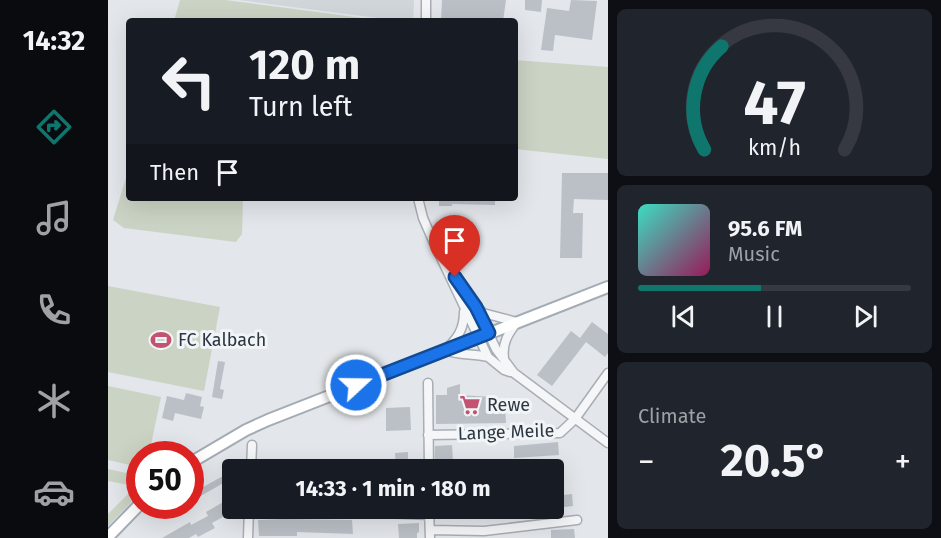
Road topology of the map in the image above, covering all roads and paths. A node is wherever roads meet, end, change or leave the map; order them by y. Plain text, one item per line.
1 (426, 0) edge
2 (426, 18) edge
3 (419, 201) edge
4 (444, 262) junction
5 (608, 287) edge
6 (476, 307) junction
7 (464, 310) junction
8 (517, 322) junction
9 (484, 335) junction
10 (445, 350) junction
11 (488, 357) junction
12 (505, 362) junction
13 (514, 373) junction
14 (608, 373) edge
15 (428, 383) dead end
16 (575, 419) junction
17 (428, 435) junction
18 (608, 443) edge
19 (252, 445) dead end
20 (204, 455) edge
21 (251, 459) edge
22 (429, 459) edge
23 (126, 518) edge
24 (249, 519) edge
25 (429, 519) edge
26 (577, 520) dead end
27 (430, 534) edge
28 (108, 537) edge
29 (248, 538) edge

1 - 2 street
3 - 4 street
4 - 6 street
4 - 7 street
5 - 8 main road
6 - 8 street
6 - 9 street
7 - 9 street
7 - 10 street
8 - 9 main road
8 - 12 street
9 - 10 main road
9 - 11 street
9 - 12 street
10 - 11 street
10 - 20 main road
11 - 13 street
12 - 13 street
13 - 16 street
14 - 16 street
15 - 17 street
16 - 17 street, Lange Meile
16 - 18 street, Lange Meile
17 - 22 street
19 - 21 street
23 - 28 main road
24 - 29 street
25 - 27 street
26 - 27 street

